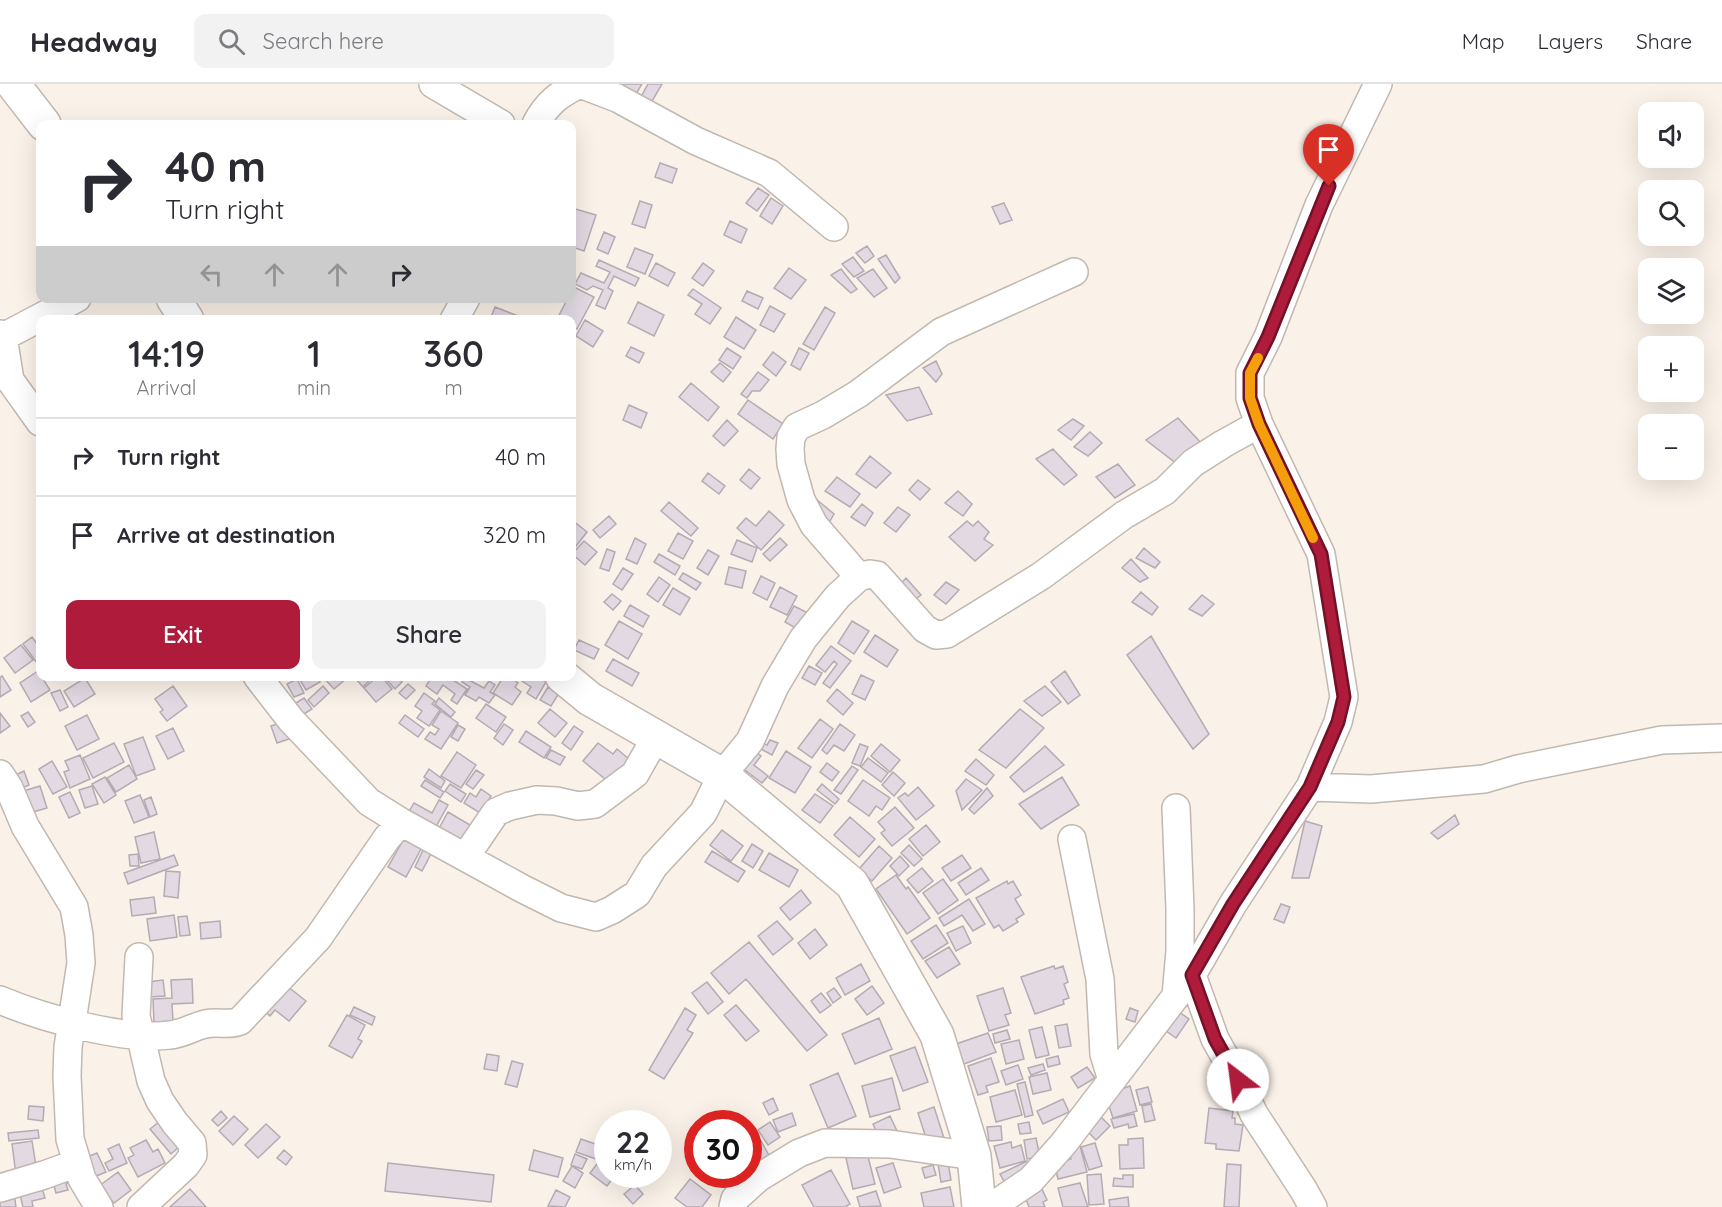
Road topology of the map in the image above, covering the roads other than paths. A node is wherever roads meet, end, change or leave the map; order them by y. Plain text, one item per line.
1 (14, 84) edge
2 (433, 84) edge
3 (1378, 84) edge
4 (41, 120) edge
5 (494, 120) edge
6 (538, 120) edge
7 (834, 227) dead end
8 (1074, 272) dead end
9 (67, 303) edge
10 (42, 315) edge
11 (36, 318) edge
12 (1, 335) edge
13 (5, 384) edge
14 (36, 418) edge
15 (1259, 424) junction
16 (859, 577) junction
17 (260, 681) edge
18 (568, 681) edge
19 (656, 737) junction
20 (1722, 738) edge
21 (0, 774) edge
22 (722, 775) junction
23 (1310, 787) junction
24 (1176, 808) dead end
25 (401, 822) junction
26 (1072, 838) dead end
27 (466, 856) junction
28 (139, 957) dead end
29 (1192, 975) junction
30 (1176, 997) junction
31 (0, 1000) edge
32 (72, 1023) junction
33 (141, 1036) junction
34 (1112, 1080) junction
35 (974, 1156) junction
36 (77, 1162) junction
37 (0, 1188) edge
38 (99, 1207) edge
39 (141, 1207) edge
40 (733, 1207) edge
41 (979, 1207) edge
42 (991, 1207) edge
43 (1313, 1207) edge

1 - 4 main road
2 - 5 street
3 - 15 street
6 - 7 street
8 - 16 street
9 - 10 street
11 - 12 street
12 - 13 street
13 - 14 street
15 - 16 street
15 - 23 street
16 - 22 street
17 - 25 street
18 - 19 main road
19 - 22 main road
19 - 27 street
20 - 23 street
21 - 32 street
22 - 27 street
22 - 35 main road
23 - 29 street
24 - 30 street
25 - 27 street
25 - 33 street
26 - 34 street
28 - 33 street
29 - 30 street
29 - 43 street
30 - 34 street
31 - 32 street
32 - 33 street
32 - 36 street
33 - 39 street
34 - 42 street
35 - 40 street
35 - 41 main road
36 - 37 street
36 - 38 street

